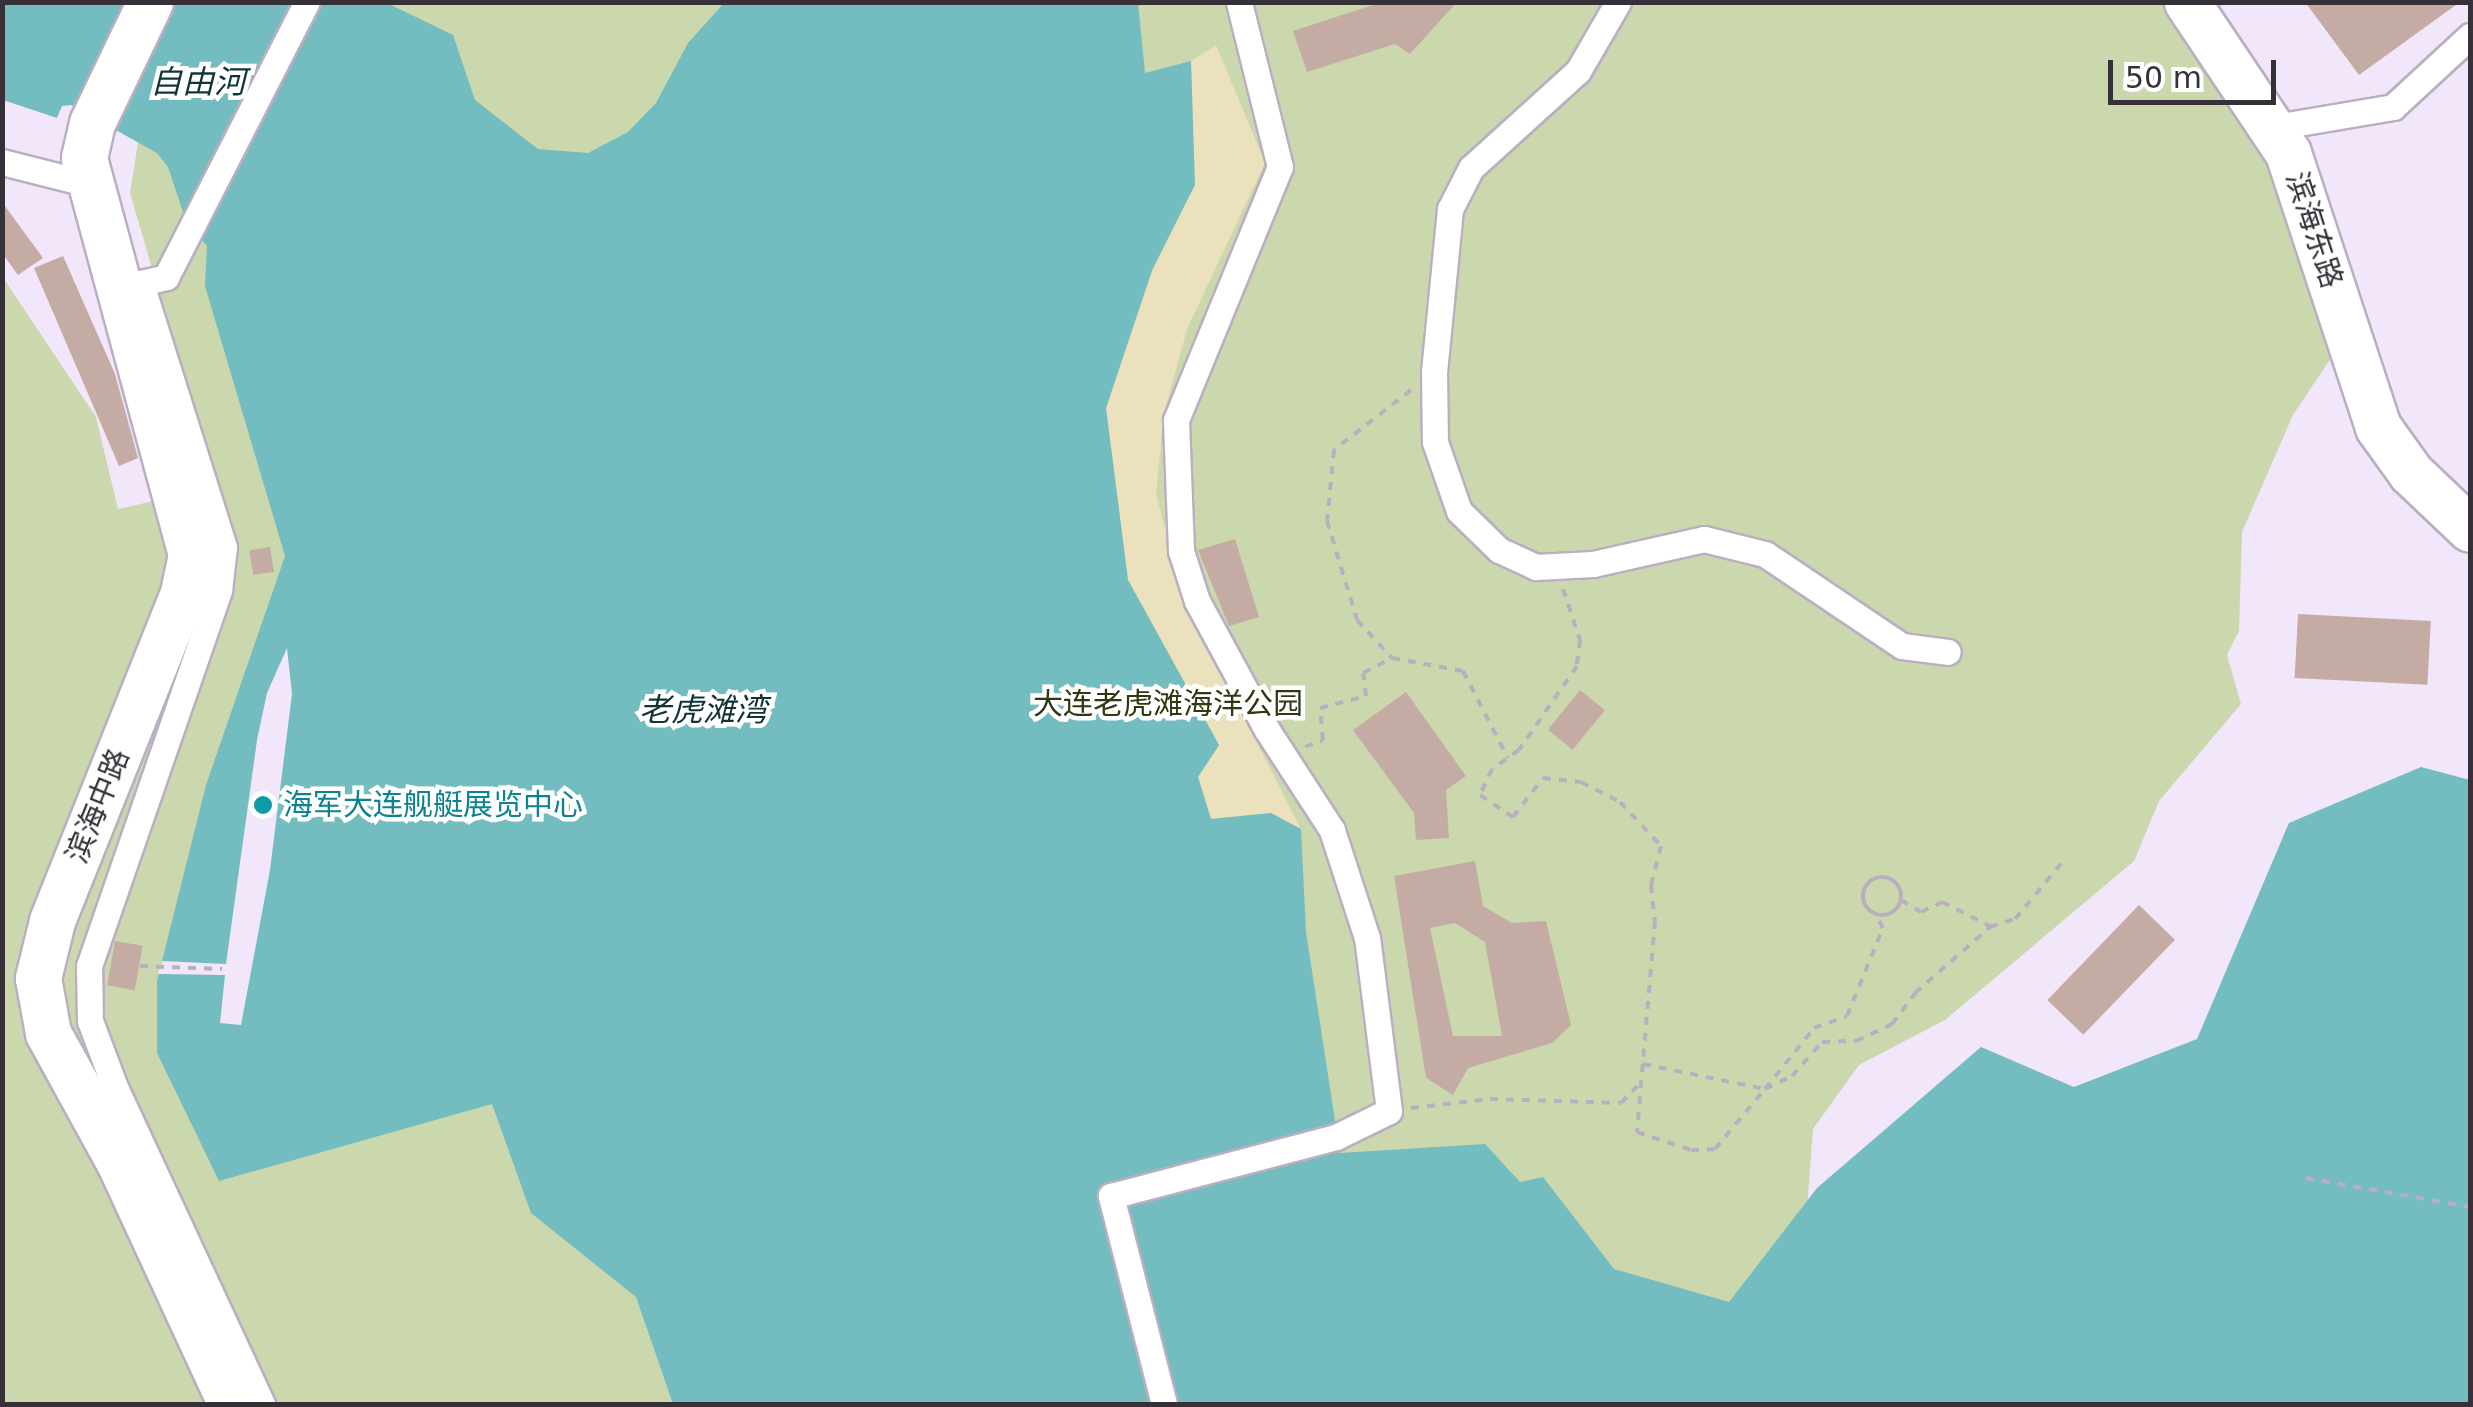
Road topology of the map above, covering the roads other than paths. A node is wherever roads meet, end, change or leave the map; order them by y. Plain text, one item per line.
1 (150, 2) edge
2 (178, 2) edge
3 (307, 2) edge
4 (1240, 2) edge
5 (1618, 2) edge
6 (2187, 2) edge
7 (2222, 2) edge
8 (2470, 36) edge
9 (2288, 125) junction
10 (103, 128) junction
11 (2, 162) edge
12 (89, 184) junction
13 (2470, 530) edge
14 (1948, 652) dead end
15 (231, 1404) edge
16 (262, 1404) edge
17 (1164, 1404) edge

1 - 10 highway, 滨海中路
2 - 10 highway, 滨海中路
3 - 16 street
4 - 17 street
5 - 14 street
6 - 9 highway, 滨海东路
7 - 9 highway, 滨海东路
8 - 9 street
9 - 13 highway, 滨海东路
10 - 12 highway, 滨海中路
11 - 12 street
12 - 15 highway, 滨海中路

